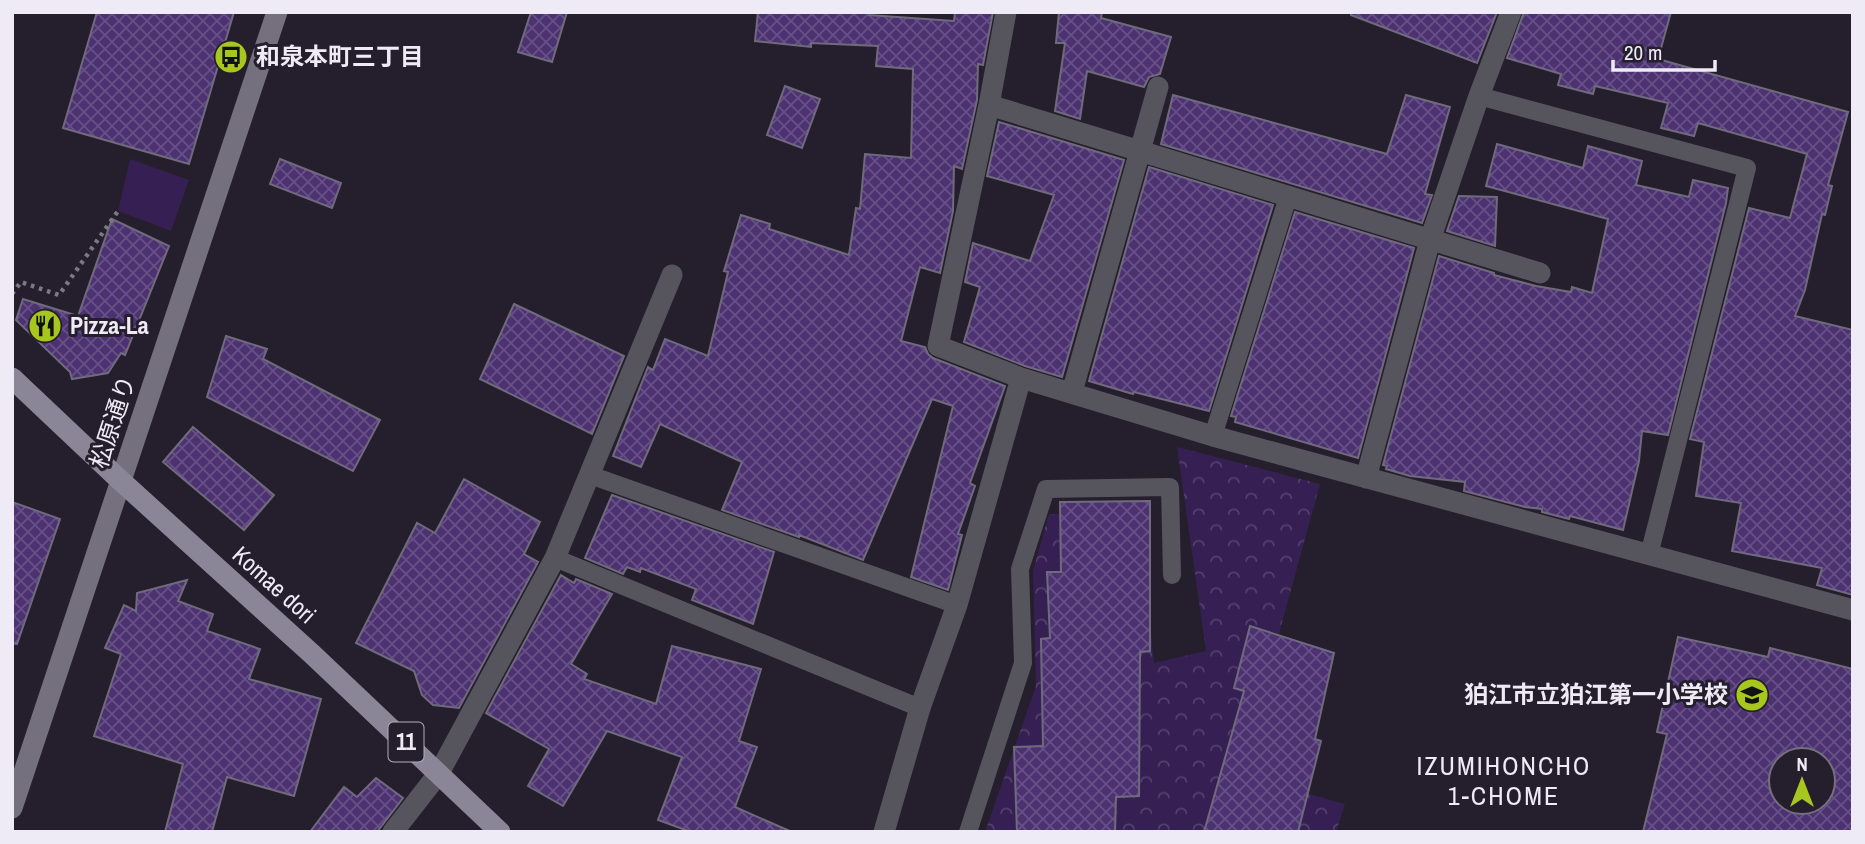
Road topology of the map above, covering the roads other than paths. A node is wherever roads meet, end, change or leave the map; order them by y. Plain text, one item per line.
1 (277, 12) edge
2 (1006, 12) edge
3 (1511, 12) edge
4 (1158, 87) dead end
5 (1479, 96) junction
6 (989, 105) junction
7 (1138, 151) junction
8 (1288, 197) junction
9 (1430, 240) junction
10 (1540, 273) dead end
11 (672, 275) dead end
12 (12, 378) edge
13 (1021, 378) junction
14 (1072, 392) junction
15 (1213, 436) junction
16 (590, 475) junction
17 (1366, 478) junction
18 (121, 481) junction
19 (1649, 555) junction
20 (555, 558) junction
21 (1172, 575) dead end
22 (957, 605) junction
23 (1853, 610) edge
24 (920, 708) junction
25 (439, 773) junction
26 (12, 808) edge
27 (393, 832) edge
28 (500, 832) edge
29 (884, 832) edge
30 (968, 832) edge

1 - 18 main road, 松原通り
2 - 6 street
3 - 5 street
4 - 7 street
5 - 9 street
5 - 19 lane
6 - 7 street
6 - 13 street
7 - 8 street
7 - 14 street
8 - 9 street
8 - 15 lane
9 - 10 street
9 - 17 street
11 - 16 street
12 - 18 main road, Komae dori / 11
13 - 14 street
13 - 22 street
14 - 15 street
15 - 17 street
16 - 20 street
16 - 22 lane
17 - 19 street
18 - 25 main road, Komae dori / 11
18 - 26 main road, 松原通り
19 - 23 street
20 - 24 lane
20 - 25 street
21 - 30 lane
22 - 24 street
24 - 29 street
25 - 27 street
25 - 28 main road, Komae dori / 11

